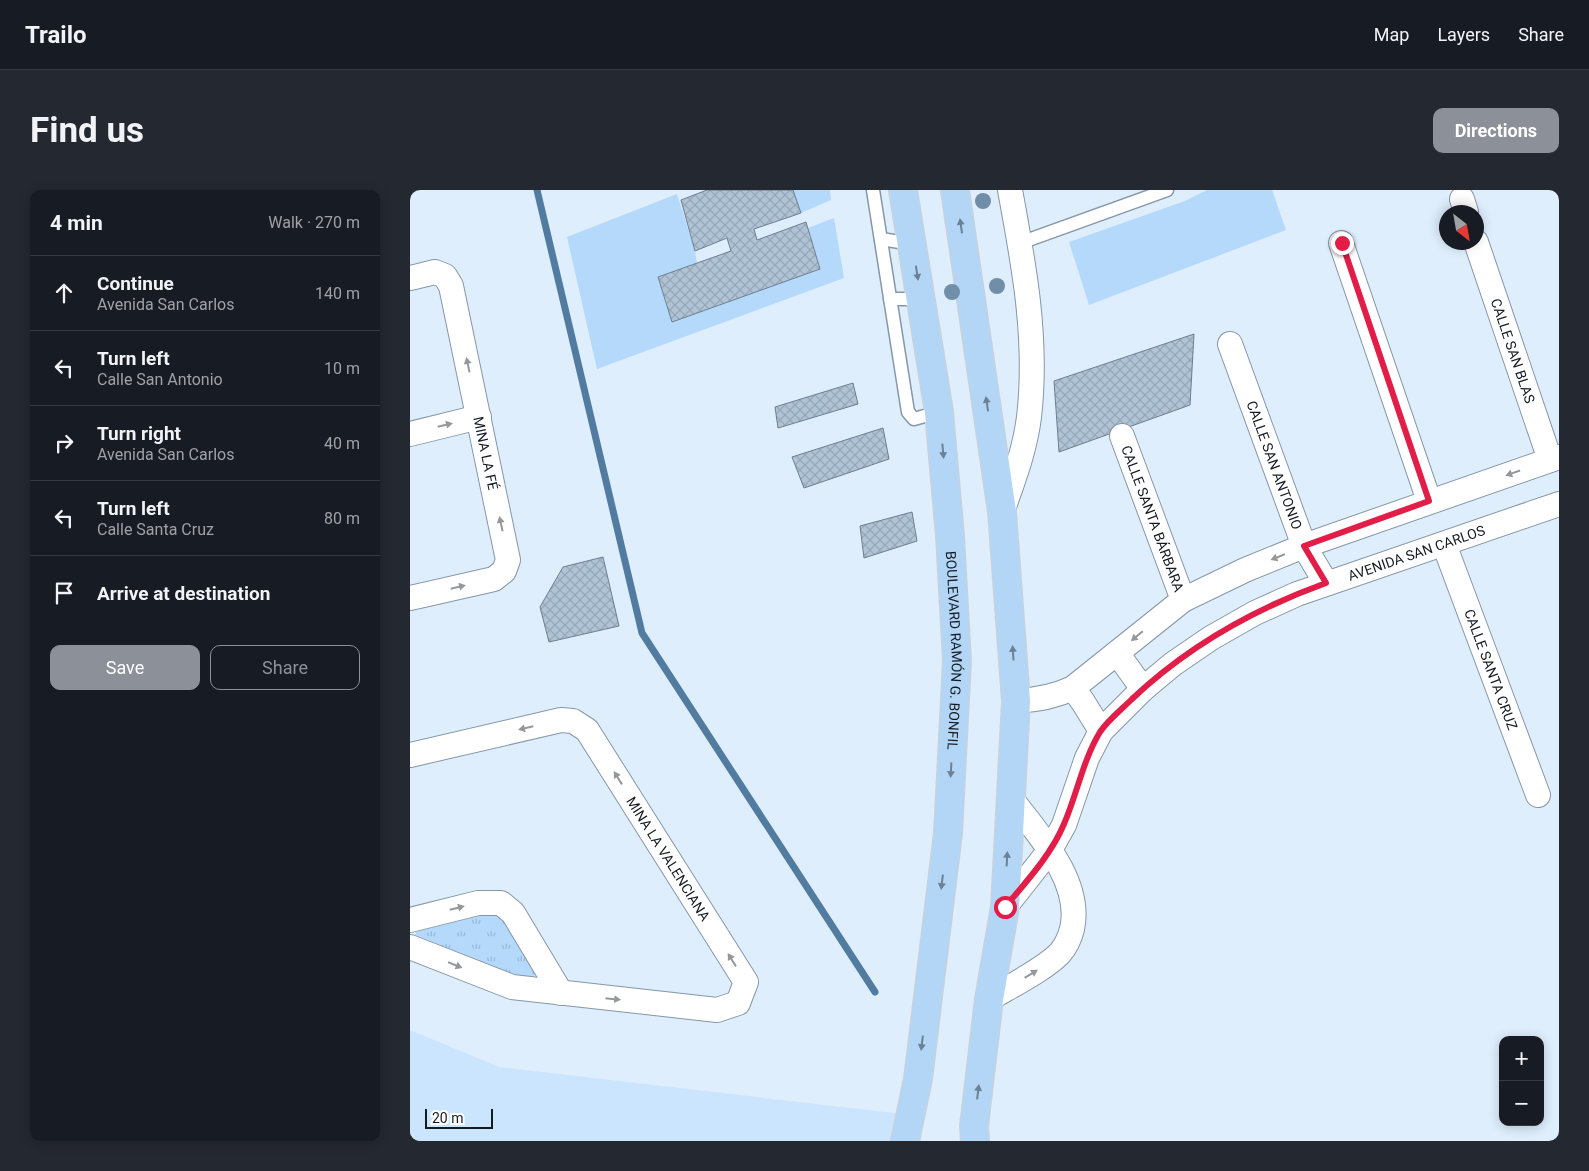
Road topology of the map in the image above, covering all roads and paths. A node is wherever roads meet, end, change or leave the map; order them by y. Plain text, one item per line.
1 (873, 190) edge
2 (904, 190) edge
3 (955, 190) edge
4 (1010, 190) edge
5 (1167, 190) edge
6 (881, 239) junction
7 (1020, 243) junction
8 (1342, 243) dead end
9 (912, 244) junction
10 (1479, 250) edge
11 (410, 278) edge
12 (890, 299) junction
13 (921, 299) junction
14 (1230, 344) dead end
15 (939, 412) junction
16 (479, 417) junction
17 (410, 434) edge
18 (1122, 436) dead end
19 (1554, 458) edge
20 (1429, 501) junction
21 (1559, 504) edge
22 (1002, 512) junction
23 (1444, 544) junction
24 (1304, 546) junction
25 (1326, 583) junction
26 (410, 598) edge
27 (1183, 600) junction
28 (1117, 653) junction
29 (1073, 688) junction
30 (1143, 689) junction
31 (1016, 702) junction
32 (1101, 731) junction
33 (410, 755) edge
34 (1538, 795) dead end
35 (1010, 797) junction
36 (1050, 850) junction
37 (1005, 907) junction
38 (410, 920) edge
39 (410, 947) edge
40 (561, 993) junction
41 (989, 999) junction
42 (905, 1141) edge
43 (975, 1141) edge

1 - 6 lane
2 - 9 main road, BOULEVARD RAMÓN G. BONFIL
22 -> 3 main road
4 - 7 street
5 - 7 lane
6 - 9 lane
6 - 12 lane
7 - 22 street
8 - 20 street
9 -> 13 main road, BOULEVARD RAMÓN G. BONFIL
10 - 19 street, CALLE SAN BLAS
16 -> 11 street, MINA LA FÉ
12 - 13 lane
12 - 15 lane
13 - 15 main road, BOULEVARD RAMÓN G. BONFIL
14 - 24 street, CALLE SAN ANTONIO
15 -> 42 main road, BOULEVARD RAMÓN G. BONFIL
17 -> 16 street
26 -> 16 street, MINA LA FÉ
18 - 27 street, CALLE SANTA BÁRBARA
19 -> 20 street
20 - 24 street
21 - 23 street, AVENIDA SAN CARLOS
31 -> 22 main road
23 - 25 street, AVENIDA SAN CARLOS
23 - 34 street, CALLE SANTA CRUZ
24 - 25 street, CALLE SAN ANTONIO
24 -> 27 street
25 - 30 street, AVENIDA SAN CARLOS
27 -> 28 street
28 - 29 street
28 - 30 street
29 - 31 street
29 - 32 street
30 - 32 street, AVENIDA SAN CARLOS
31 - 35 main road
32 - 36 street, AVENIDA SAN CARLOS
40 -> 33 street, MINA LA VALENCIANA
35 - 36 street
37 -> 35 main road
36 - 37 street, AVENIDA SAN CARLOS
41 -> 36 street
37 - 41 main road
38 -> 40 street
39 -> 40 street
43 -> 41 main road

